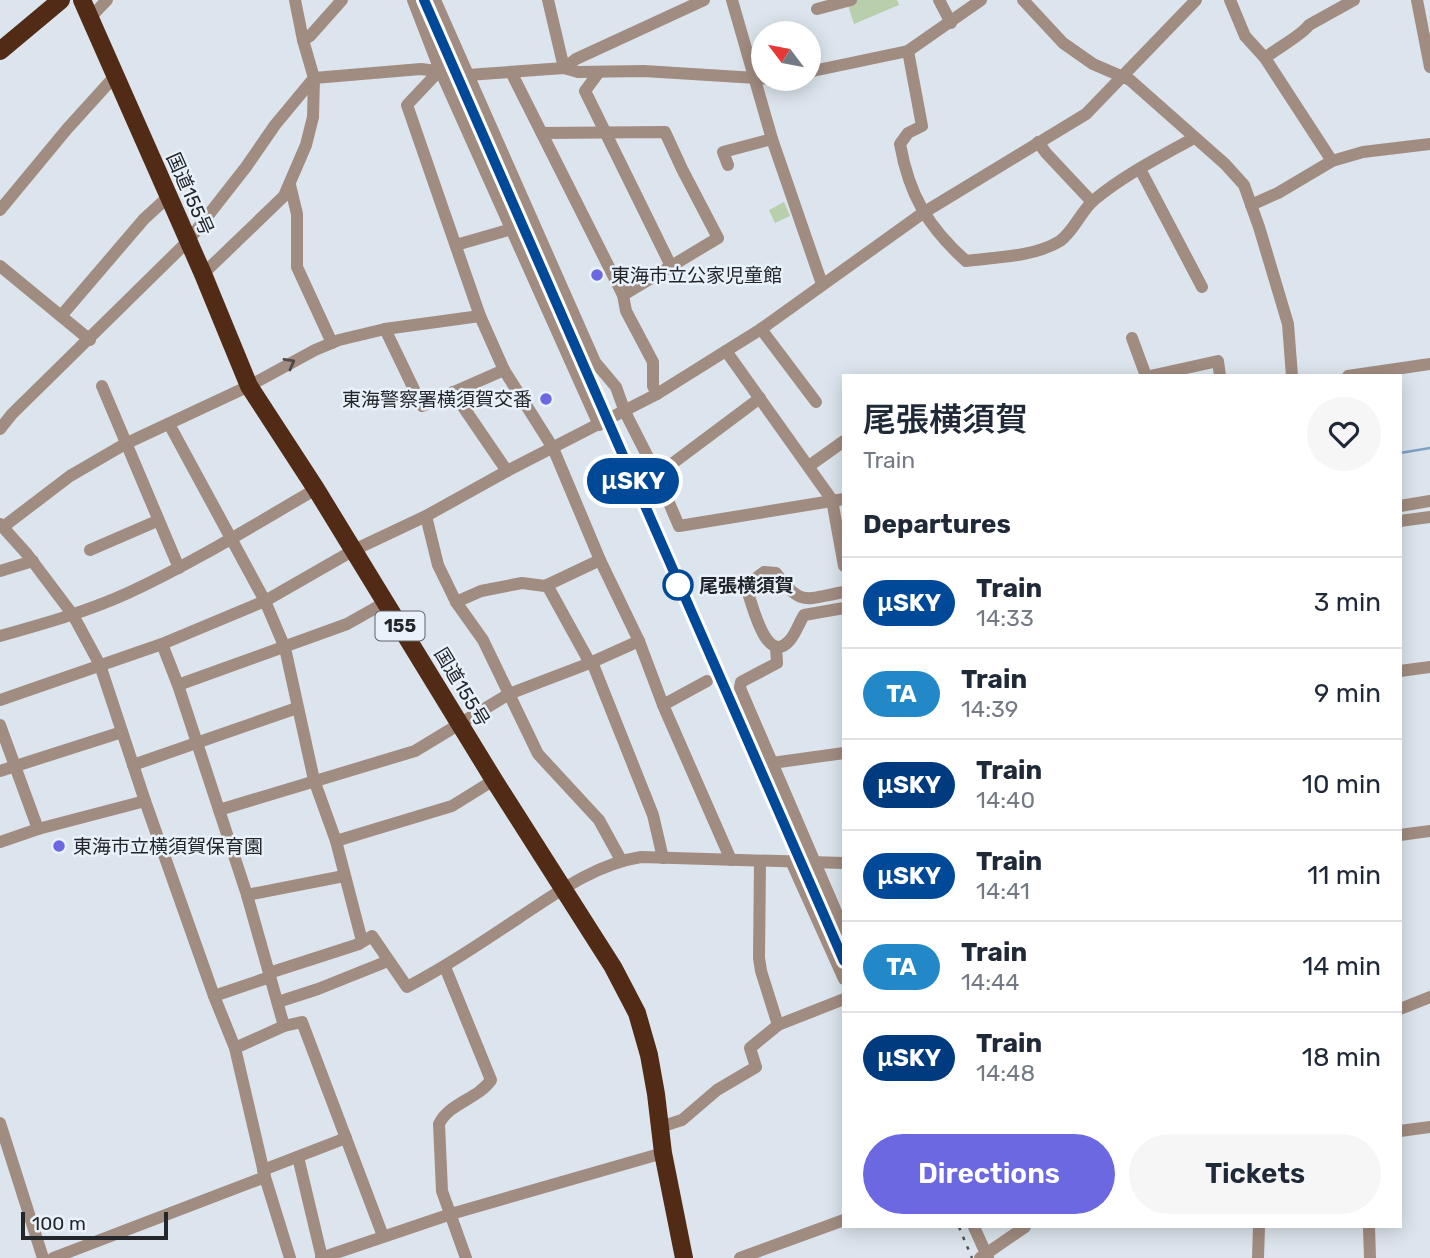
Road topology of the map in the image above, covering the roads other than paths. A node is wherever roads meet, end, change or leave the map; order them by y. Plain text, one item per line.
1 (42, 0) edge
2 (61, 0) edge
3 (82, 0) edge
4 (107, 0) edge
5 (295, 0) edge
6 (342, 0) edge
7 (413, 0) edge
8 (435, 0) edge
9 (548, 0) edge
10 (704, 0) edge
11 (732, 0) edge
12 (851, 0) edge
13 (939, 0) edge
14 (981, 0) edge
15 (1023, 0) edge
16 (1196, 0) edge
17 (1230, 0) edge
18 (1354, 0) edge
19 (1417, 0) edge
20 (817, 9) dead end
21 (90, 18) junction
22 (951, 23) junction
23 (0, 36) edge
24 (1427, 39) edge
25 (303, 40) junction
26 (0, 51) edge
27 (908, 51) junction
28 (1265, 58) junction
29 (751, 63) edge
30 (1430, 67) edge
31 (564, 68) junction
32 (821, 69) edge
33 (440, 70) junction
34 (511, 72) junction
35 (599, 72) junction
36 (468, 75) junction
37 (115, 76) junction
38 (1122, 77) junction
39 (314, 78) junction
40 (751, 79) edge
41 (759, 91) edge
42 (605, 132) junction
43 (542, 134) junction
44 (1194, 138) junction
45 (772, 139) junction
46 (1038, 142) junction
47 (1430, 144) edge
48 (1332, 161) junction
49 (728, 165) dead end
50 (1140, 170) junction
51 (290, 185) junction
52 (1244, 185) junction
53 (168, 197) junction
54 (1264, 198) junction
55 (1092, 202) junction
56 (1251, 205) junction
57 (0, 210) edge
58 (923, 213) junction
59 (512, 229) junction
60 (188, 241) junction
61 (456, 245) junction
62 (0, 266) edge
63 (671, 266) junction
64 (203, 274) junction
65 (822, 284) junction
66 (1202, 287) dead end
67 (622, 295) junction
68 (61, 316) junction
69 (480, 316) junction
70 (384, 329) junction
71 (761, 329) junction
72 (1132, 338) dead end
73 (90, 340) junction
74 (332, 343) junction
75 (726, 351) junction
76 (1430, 364) edge
77 (504, 370) junction
78 (1147, 374) edge
79 (1157, 374) edge
80 (1220, 374) edge
81 (1292, 374) edge
82 (1362, 374) edge
83 (102, 386) dead end
84 (249, 386) junction
85 (453, 392) junction
86 (657, 394) junction
87 (760, 398) junction
88 (816, 402) dead end
89 (625, 412) junction
90 (169, 424) junction
91 (599, 425) junction
92 (0, 429) edge
93 (842, 442) edge
94 (125, 444) junction
95 (553, 449) junction
96 (808, 466) junction
97 (507, 471) junction
98 (657, 475) junction
99 (316, 489) junction
100 (838, 500) edge
101 (1430, 501) edge
102 (1402, 506) edge
103 (426, 516) junction
104 (1430, 517) edge
105 (157, 521) junction
106 (1402, 521) edge
107 (1, 526) edge
108 (230, 539) junction
109 (842, 544) edge
110 (90, 550) dead end
111 (354, 550) junction
112 (600, 560) junction
113 (33, 561) junction
114 (179, 568) junction
115 (0, 571) edge
116 (547, 585) junction
117 (842, 593) edge
118 (265, 601) junction
119 (386, 602) junction
120 (456, 602) junction
121 (842, 608) edge
122 (74, 615) junction
123 (0, 636) edge
124 (639, 641) junction
125 (163, 644) junction
126 (776, 647) junction
127 (285, 648) junction
128 (591, 663) junction
129 (100, 665) junction
130 (1430, 667) edge
131 (1402, 671) edge
132 (707, 681) dead end
133 (178, 685) junction
134 (509, 694) junction
135 (0, 700) edge
136 (663, 705) junction
137 (297, 708) junction
138 (0, 725) edge
139 (460, 725) junction
140 (122, 732) junction
141 (197, 742) junction
142 (842, 752) edge
143 (772, 762) junction
144 (133, 765) junction
145 (15, 766) junction
146 (0, 771) edge
147 (314, 780) junction
148 (494, 780) junction
149 (145, 801) junction
150 (219, 810) junction
151 (38, 829) junction
152 (1430, 831) edge
153 (1402, 835) edge
154 (336, 841) junction
155 (0, 842) edge
156 (663, 858) junction
157 (621, 860) junction
158 (731, 860) junction
159 (760, 860) junction
160 (791, 861) junction
161 (815, 863) junction
162 (842, 863) edge
163 (344, 876) junction
164 (563, 888) junction
165 (247, 895) junction
166 (842, 925) edge
167 (362, 942) junction
168 (388, 961) junction
169 (445, 967) junction
170 (269, 975) junction
171 (842, 975) edge
172 (214, 996) junction
173 (1430, 997) edge
174 (842, 1000) edge
175 (278, 1002) junction
176 (1402, 1008) edge
177 (778, 1024) junction
178 (284, 1026) junction
179 (235, 1048) junction
180 (0, 1123) edge
181 (660, 1127) junction
182 (1430, 1127) edge
183 (1402, 1131) edge
184 (346, 1138) junction
185 (663, 1153) junction
186 (298, 1157) junction
187 (264, 1173) junction
188 (451, 1214) junction
189 (842, 1221) edge
190 (974, 1228) edge
191 (1024, 1228) edge
192 (1259, 1228) edge
193 (1369, 1228) edge
194 (383, 1236) junction
195 (344, 1254) edge
196 (984, 1257) edge
197 (43, 1258) edge
198 (53, 1258) edge
199 (290, 1258) edge
200 (321, 1258) edge
201 (466, 1258) edge
202 (684, 1258) edge
203 (740, 1258) edge
204 (1258, 1258) edge
205 (1370, 1258) edge

1 - 23 highway
2 - 26 highway
3 - 21 highway, 国道155号 / 155
4 - 21 street
5 - 25 street
6 - 25 street
7 - 33 street
8 - 36 street
9 - 31 street
10 - 31 street
11 - 29 street
12 - 20 street
13 - 22 street
14 - 22 street
15 - 38 street
16 - 38 street
17 - 28 street
18 - 28 street
19 - 24 street
21 - 37 highway, 国道155号 / 155
22 - 27 street
24 - 30 street
25 - 39 street
27 - 32 street
27 - 58 street
28 - 48 street
31 - 34 street
31 - 35 street
33 - 36 street
33 - 39 street
33 - 59 street
33 - 61 street
34 - 36 street
34 - 43 street
35 - 40 street
35 - 42 street
36 - 89 street
37 - 53 highway, 国道155号 / 155
37 - 57 street
38 - 44 street
38 - 46 street
39 - 51 street
39 - 60 street
41 - 45 street
42 - 43 street
42 - 63 street
42 - 63 street
43 - 67 street
44 - 50 street
44 - 52 street
45 - 49 street
45 - 65 street
46 - 55 street
46 - 58 street
47 - 48 street
48 - 54 street
50 - 55 street
50 - 66 street
51 - 64 street
51 - 74 street
52 - 54 street
52 - 56 street
53 - 60 highway, 国道155号 / 155
53 - 68 street
54 - 56 street
55 - 58 street
56 - 81 street
58 - 65 street
59 - 61 street
59 - 91 street
60 - 64 highway, 国道155号 / 155
60 - 73 street
61 - 69 street
62 - 68 street
63 - 67 street
64 - 84 highway, 国道155号 / 155
65 - 71 street
67 - 86 street
68 - 73 street
69 - 70 street
69 - 77 street
70 - 74 street
70 - 85 street
71 - 75 street
71 - 88 street
72 - 78 street
73 - 92 street
84 -> 74 street
75 - 86 street
75 - 87 street
76 - 82 street
77 - 85 street
77 - 95 street
79 - 80 street
83 - 94 street
84 - 90 street
84 - 99 highway, 国道155号 / 155
85 - 97 street
86 - 89 street
87 - 96 street
87 - 98 street
89 - 91 street
89 - 98 street
90 - 94 street
90 - 108 street
91 - 95 street
93 - 96 street
94 - 105 street
94 - 107 street
95 - 97 street
95 - 112 street
96 - 100 street
97 - 103 street
98 - 100 street
99 - 108 street
99 - 111 highway, 国道155号 / 155
100 - 109 street
101 - 102 street
103 - 111 street
103 - 120 street
104 - 106 street
105 - 110 street
105 - 114 street
107 - 113 street
108 - 114 street
108 - 118 street
111 - 118 street
111 - 119 highway, 国道155号 / 155
112 - 116 street
112 - 124 street
113 - 115 street
113 - 122 street
114 - 122 street
116 - 120 street
116 - 128 street
117 - 126 street
118 - 125 street
118 - 127 street
119 - 127 street
119 - 139 highway, 国道155号 / 155
120 - 134 street
121 - 126 street
122 - 123 street
122 - 129 street
124 - 128 street
124 - 136 street
125 - 129 street
125 - 133 street
126 - 143 street
127 - 133 street
127 - 137 street
128 - 134 street
128 - 156 street
129 - 135 street
129 - 140 street
130 - 131 street
132 - 136 street
133 - 141 street
134 - 139 street
134 - 157 street
136 - 158 street
137 - 141 street
137 - 147 street
138 - 145 street
139 - 147 street
139 - 148 highway, 国道155号 / 155
140 - 144 street
140 - 145 street
141 - 144 street
141 - 150 street
142 - 143 street
143 - 161 street
144 - 149 street
145 - 146 street
145 - 151 street
147 - 150 street
147 - 154 street
148 - 154 street
148 - 164 highway, 国道155号 / 155
149 - 151 street
149 - 172 street
150 - 165 street
151 - 155 street
152 - 153 street
154 - 163 street
156 - 157 street
156 - 158 street
157 - 164 street
158 - 159 street
159 - 160 street
159 - 177 street
160 - 161 street
160 - 171 street
161 - 162 street
161 - 166 street
163 - 165 street
163 - 167 street
164 - 169 street
164 - 181 highway, 国道155号 / 155
165 - 170 street
167 - 168 street
167 - 170 street
168 - 169 street
168 - 175 street
169 - 188 street
170 - 172 street
170 - 175 street
172 - 179 street
173 - 176 street
174 - 177 street
175 - 178 street
177 - 181 street
178 - 179 street
178 - 184 street
179 - 187 street
180 - 197 street
181 - 185 highway, 国道155号 / 155
182 - 183 street
184 - 186 street
184 - 194 street
185 - 188 street
185 - 202 highway, 国道155号 / 155
186 - 187 street
186 - 200 street
187 - 198 street
187 - 199 street
188 - 194 street
188 - 201 street
189 - 203 street
190 - 196 street
191 - 196 street
192 - 204 street
193 - 205 street
194 - 195 street
195 - 200 street

